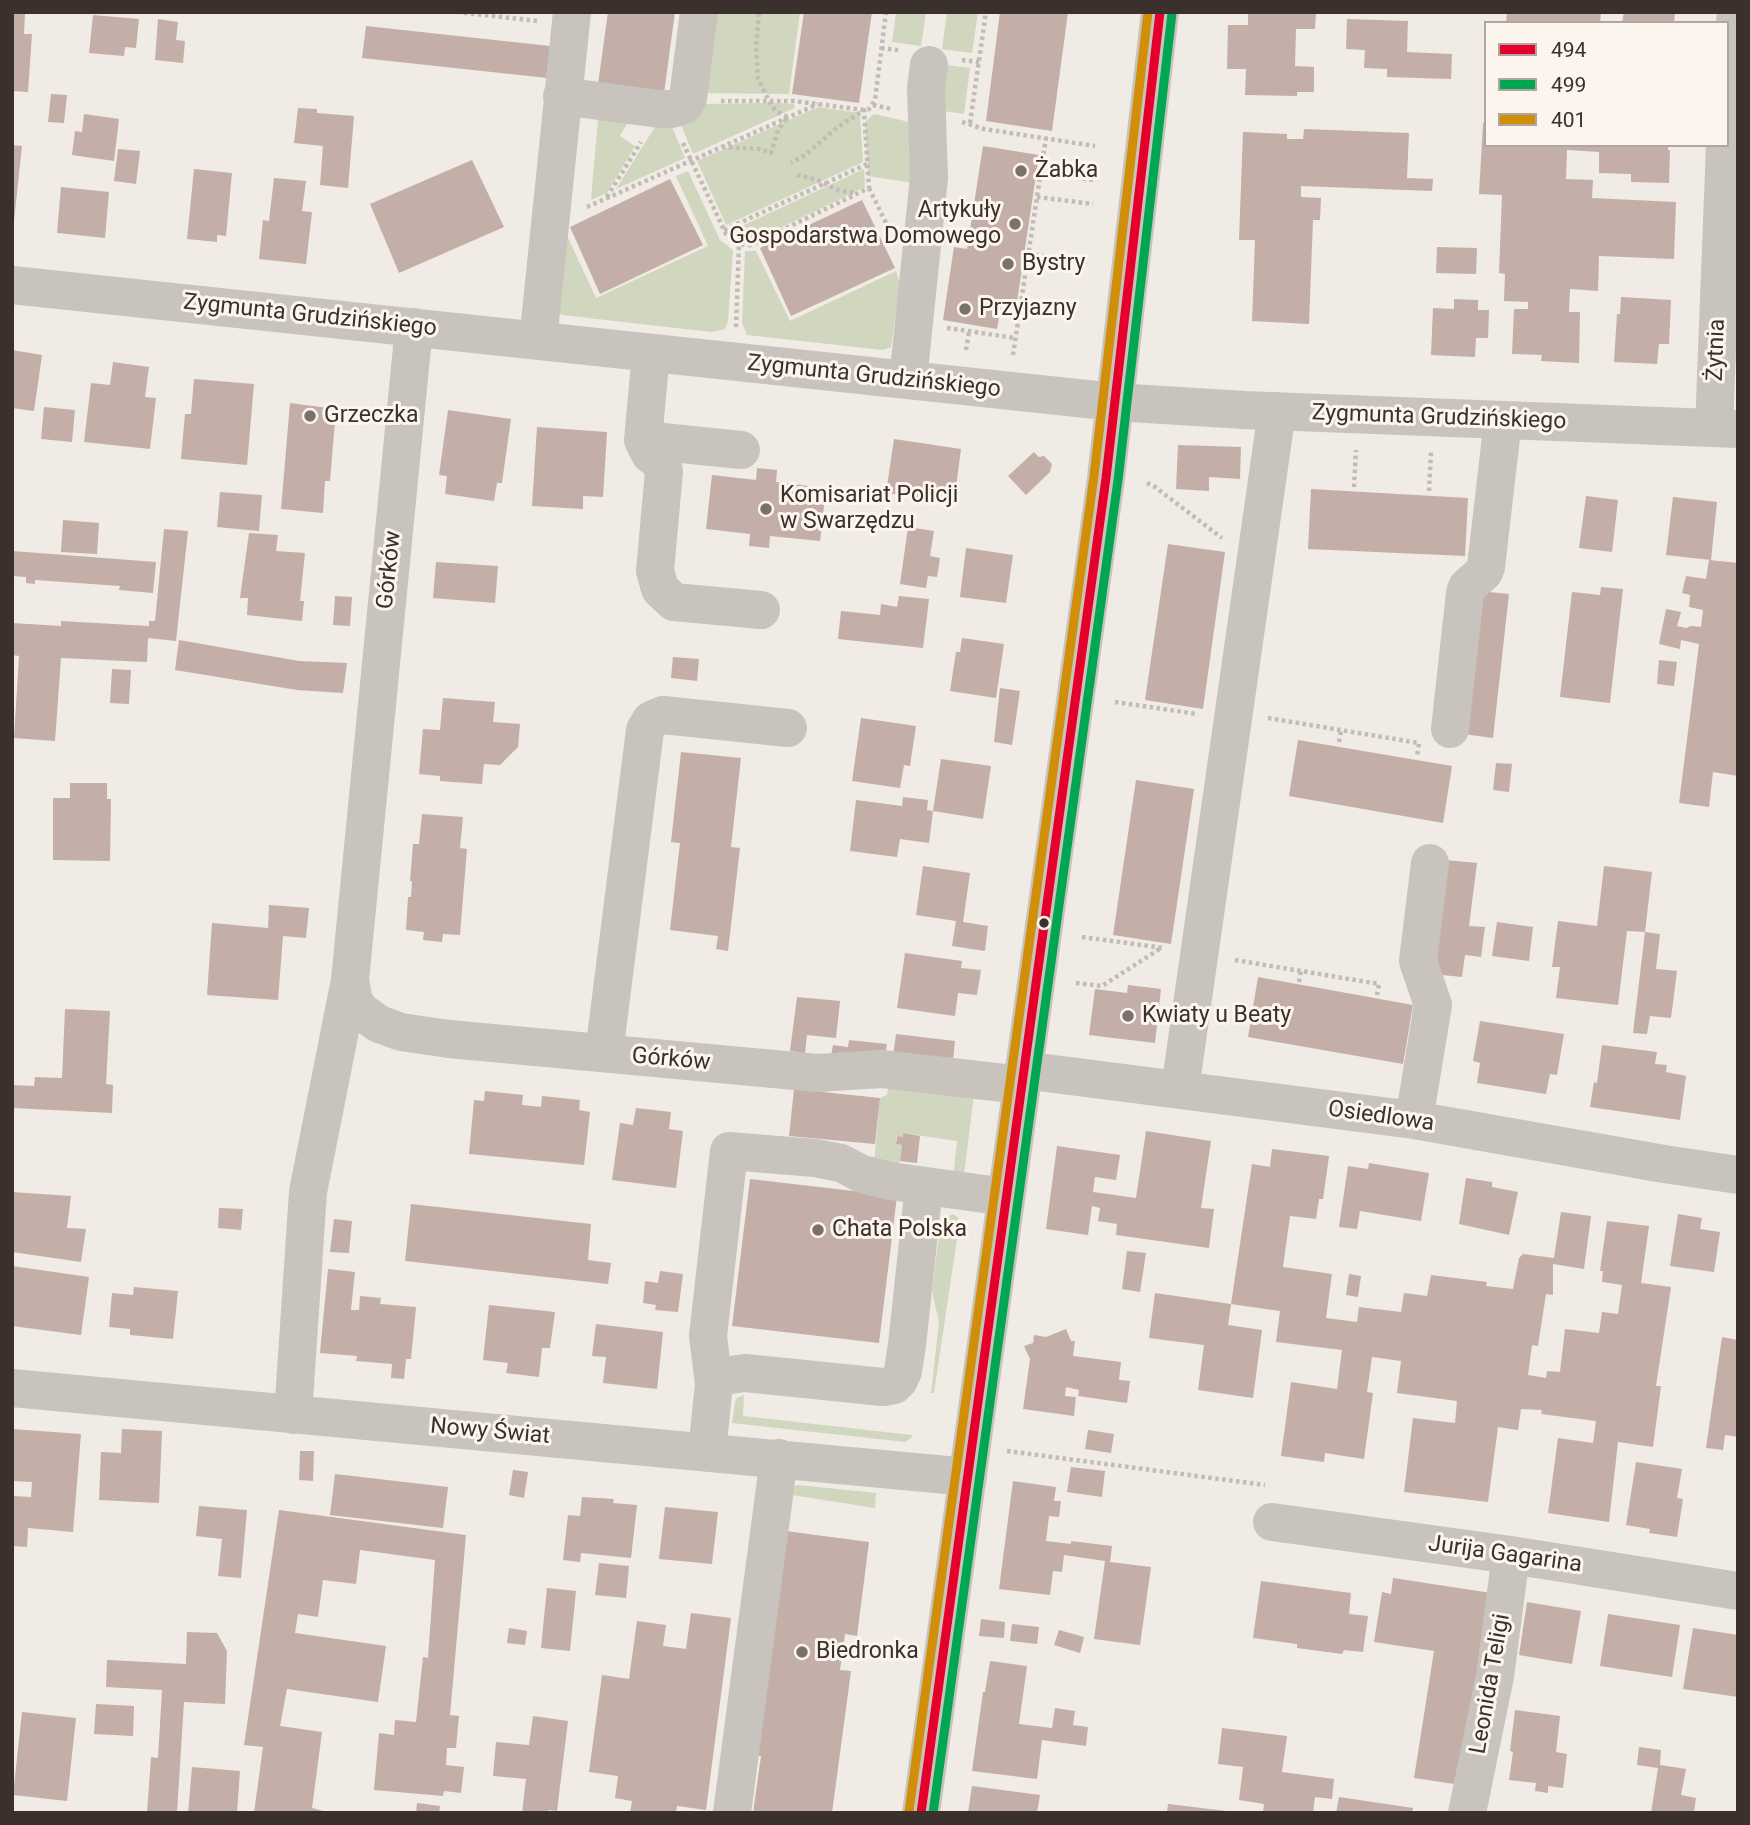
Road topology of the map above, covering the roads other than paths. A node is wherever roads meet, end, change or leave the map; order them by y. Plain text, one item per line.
1 (572, 12) edge
2 (699, 12) edge
3 (1160, 12) edge
4 (1736, 12) edge
5 (929, 65) dead end
6 (1729, 92) edge
7 (562, 96) junction
8 (1725, 147) edge
9 (12, 285) edge
10 (414, 327) junction
11 (538, 341) junction
12 (651, 353) junction
13 (908, 380) junction
14 (1115, 402) junction
15 (1277, 411) junction
16 (1503, 420) junction
17 (1726, 429) edge
18 (643, 440) junction
19 (741, 450) dead end
20 (761, 610) dead end
21 (788, 728) dead end
22 (1450, 729) dead end
23 (1430, 863) dead end
24 (350, 980) junction
25 (604, 1053) junction
26 (1022, 1077) junction
27 (1180, 1089) junction
28 (1414, 1120) junction
29 (1738, 1175) edge
30 (924, 1186) junction
31 (1006, 1197) junction
32 (714, 1384) junction
33 (12, 1388) edge
34 (293, 1415) junction
35 (708, 1451) junction
36 (779, 1458) junction
37 (968, 1477) junction
38 (1275, 1504) road end
39 (1511, 1555) junction
40 (1738, 1591) edge
41 (732, 1813) edge
42 (921, 1813) edge
43 (1467, 1813) edge

1 - 7 street
2 - 7 street
3 - 14 street
4 - 6 street
5 - 13 street
7 - 11 street
8 - 17 street, Żytnia
9 - 10 street, Zygmunta Grudzińskiego
10 - 11 street, Zygmunta Grudzińskiego
10 - 24 street, Górków
11 - 12 street, Zygmunta Grudzińskiego
12 - 13 street, Zygmunta Grudzińskiego
12 - 18 street
13 - 14 street, Zygmunta Grudzińskiego
14 - 15 street, Zygmunta Grudzińskiego
14 - 26 street
15 - 16 street, Zygmunta Grudzińskiego
15 - 27 street
16 - 17 street, Zygmunta Grudzińskiego
16 - 22 street
18 - 19 street
18 - 20 street
21 - 25 street
23 - 28 street
24 - 25 street, Górków
24 - 34 street, Górków
25 - 26 street, Górków
26 - 27 street, Osiedlowa
26 - 31 street
27 - 28 street, Osiedlowa
28 - 29 street, Osiedlowa
30 - 31 street
30 - 32 street
30 - 32 street
31 - 37 street
32 - 35 street
33 - 34 street, Nowy Świat
34 - 35 street, Nowy Świat
35 - 36 street, Nowy Świat
36 - 37 street, Nowy Świat
36 - 41 street
37 - 42 street
38 - 39 street, Jurija Gagarina
39 - 40 street, Jurija Gagarina
39 - 43 street, Leonida Teligi

